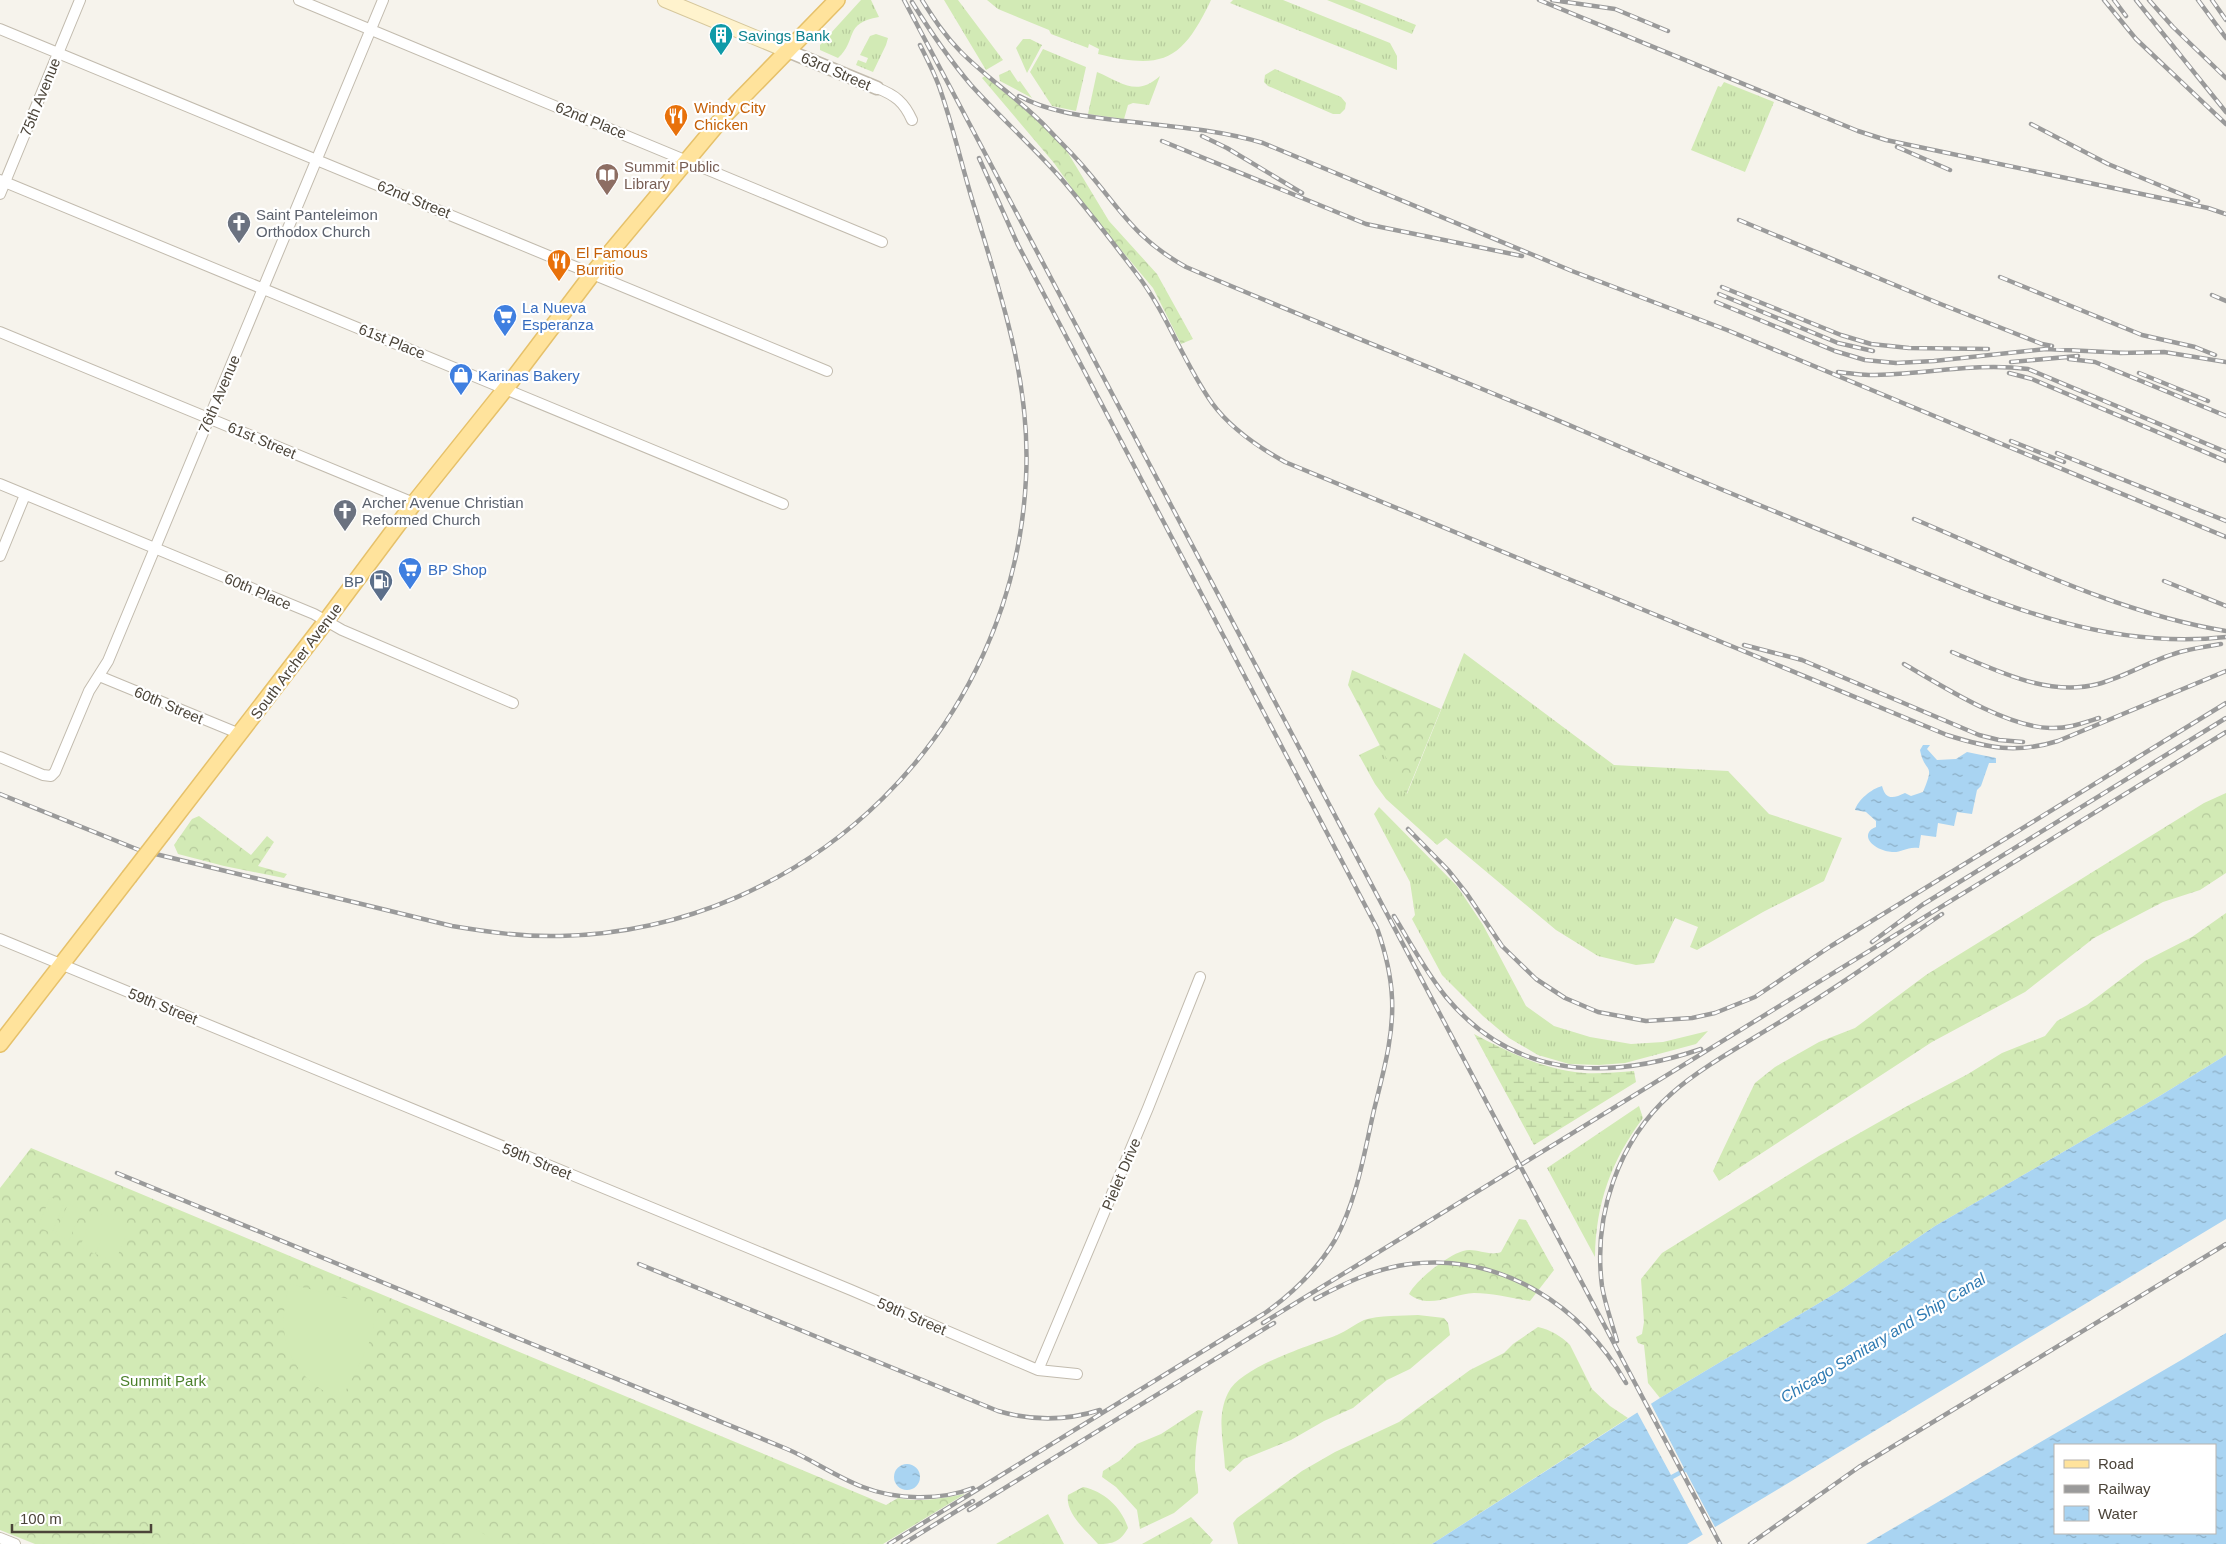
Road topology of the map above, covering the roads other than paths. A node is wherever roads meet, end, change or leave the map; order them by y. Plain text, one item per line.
1 (80, 0) edge
2 (299, 0) edge
3 (383, 0) edge
4 (666, 0) edge
5 (837, 0) edge
6 (0, 29) edge
7 (371, 30) junction
8 (788, 51) junction
9 (58, 53) junction
10 (877, 88) joint
11 (912, 120) dead end
12 (317, 160) junction
13 (686, 160) junction
14 (2, 181) edge
15 (0, 194) edge
16 (882, 242) dead end
17 (593, 273) junction
18 (263, 288) junction
19 (0, 332) edge
20 (827, 371) dead end
21 (506, 388) junction
22 (209, 418) junction
23 (0, 484) edge
24 (25, 495) junction
25 (414, 503) junction
26 (783, 504) dead end
27 (155, 548) junction
28 (0, 556) edge
29 (326, 622) junction
30 (99, 676) junction
31 (514, 703) dead end
32 (240, 734) junction
33 (0, 757) edge
34 (0, 939) edge
35 (61, 964) junction
36 (1200, 977) dead end
37 (0, 1044) edge
38 (1038, 1370) junction
39 (1076, 1374) dead end
40 (0, 1538) edge
41 (15, 1544) edge

1 - 9 street, 75th Avenue
2 - 7 street, 62nd Place
3 - 7 street, 76th Avenue
4 - 8 main road, 63rd Street
5 - 8 main road, South Archer Avenue
6 - 9 street, 62nd Street
7 - 12 street, 76th Avenue
7 - 13 street, 62nd Place
8 - 10 street, 63rd Street
8 - 13 main road, South Archer Avenue
9 - 12 street, 62nd Street
9 - 14 street, 75th Avenue
10 - 11 street, 63rd Street
12 - 17 street, 62nd Street
12 - 18 street, 76th Avenue
13 - 16 street, 62nd Place
13 - 17 main road, South Archer Avenue
14 - 15 street, 75th Avenue
14 - 18 street, 61st Place
17 - 20 street, 62nd Street
17 - 21 main road, South Archer Avenue
18 - 21 street, 61st Place
18 - 22 street, 76th Avenue
19 - 22 street, 61st Street
21 - 25 main road, South Archer Avenue
21 - 26 street, 61st Place
22 - 25 street, 61st Street
22 - 27 street, 76th Avenue
23 - 24 street, 60th Place
24 - 27 street, 60th Place
24 - 28 street
25 - 29 main road, South Archer Avenue
27 - 29 street, 60th Place
27 - 30 street, 76th Avenue
29 - 31 street, 60th Place
29 - 32 main road, South Archer Avenue
30 - 32 street, 60th Street
30 - 33 street, 76th Avenue
32 - 35 main road, South Archer Avenue, bridge
34 - 35 street, 59th Street
35 - 37 main road, South Archer Avenue
35 - 38 street, 59th Street
36 - 38 street, Pielet Drive
38 - 39 street, 59th Street
40 - 41 street

